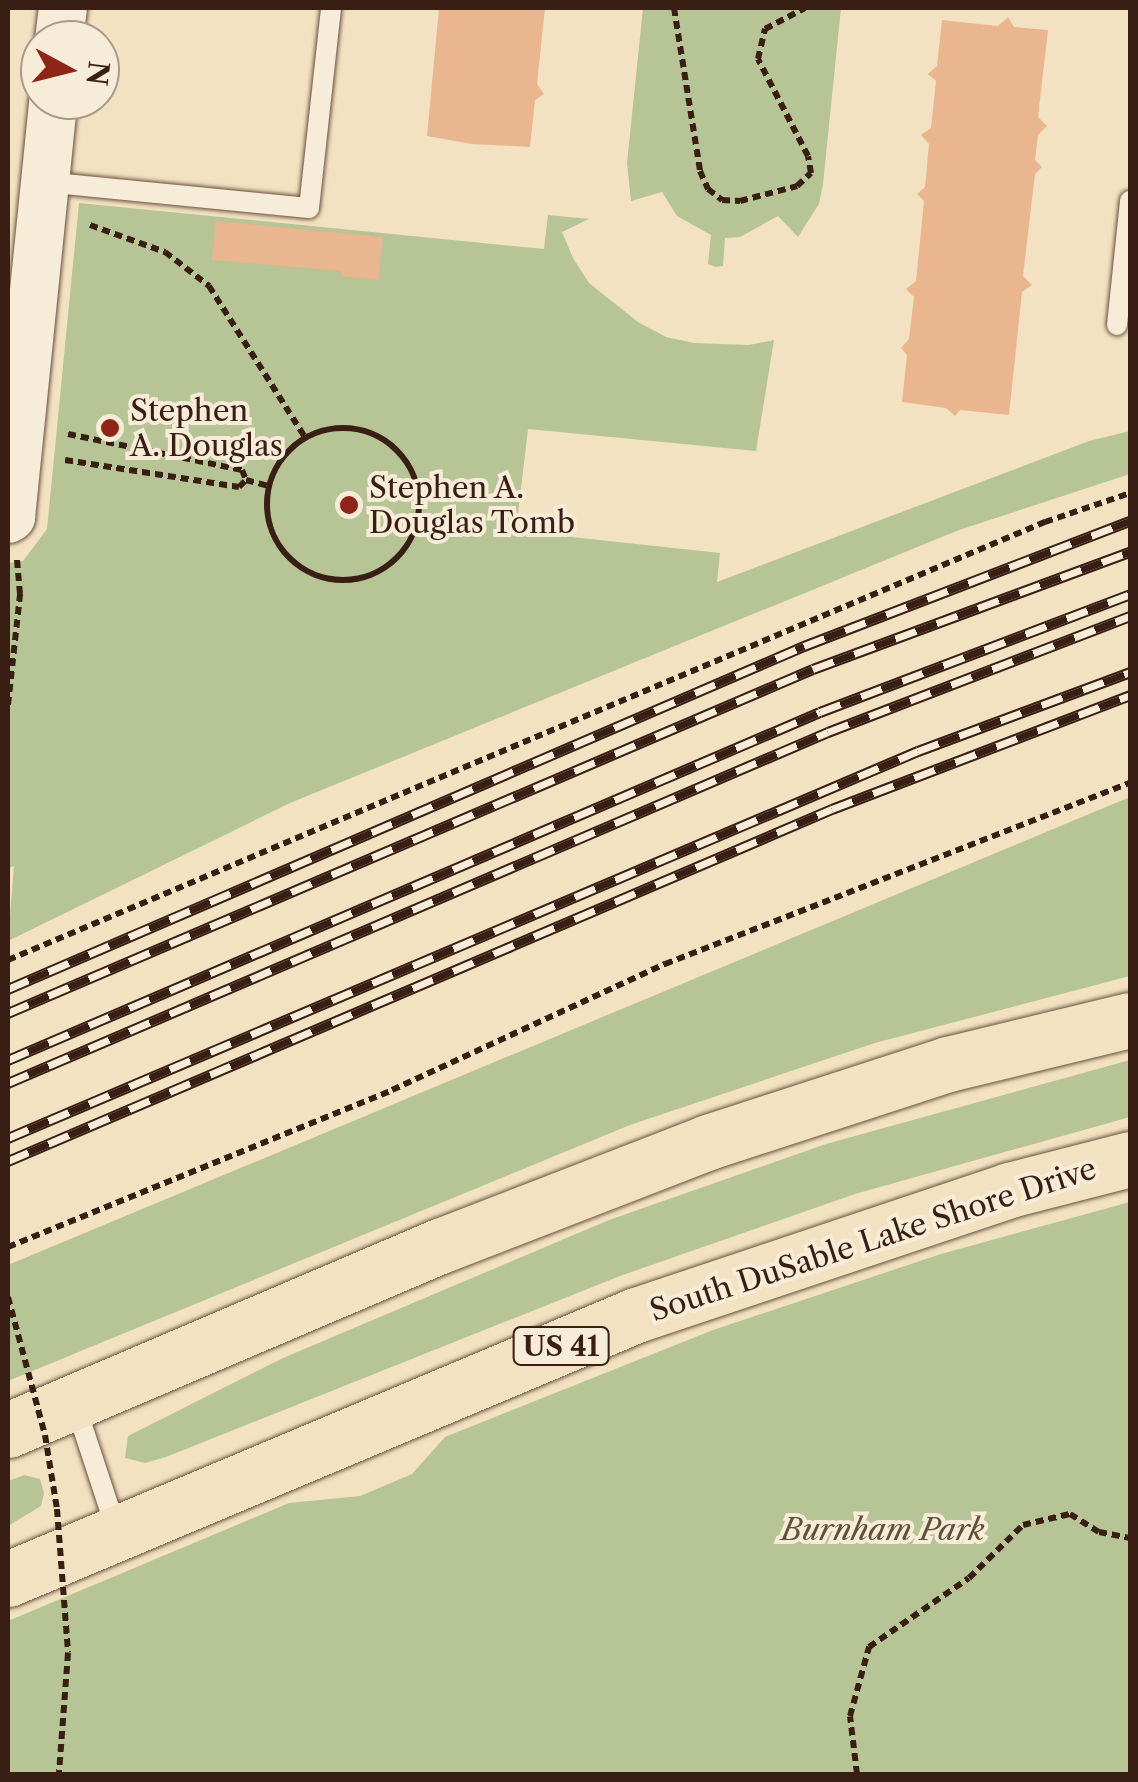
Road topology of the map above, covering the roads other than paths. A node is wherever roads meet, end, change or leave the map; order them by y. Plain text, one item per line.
1 (330, 8) edge
2 (51, 120) edge
3 (44, 182) junction
4 (1130, 202) edge
5 (1118, 325) dead end
6 (9, 518) edge
7 (1130, 1020) edge
8 (1130, 1160) edge
9 (74, 1402) junction
10 (8, 1430) edge
11 (117, 1532) junction
12 (8, 1579) edge

1 - 3 lane
2 - 3 street
3 - 6 street
4 - 5 lane
7 - 9 highway
8 - 11 highway, South DuSable Lake Shore Drive / US 41
9 - 10 highway
9 - 11 lane
11 - 12 highway, South DuSable Lake Shore Drive / US 41

